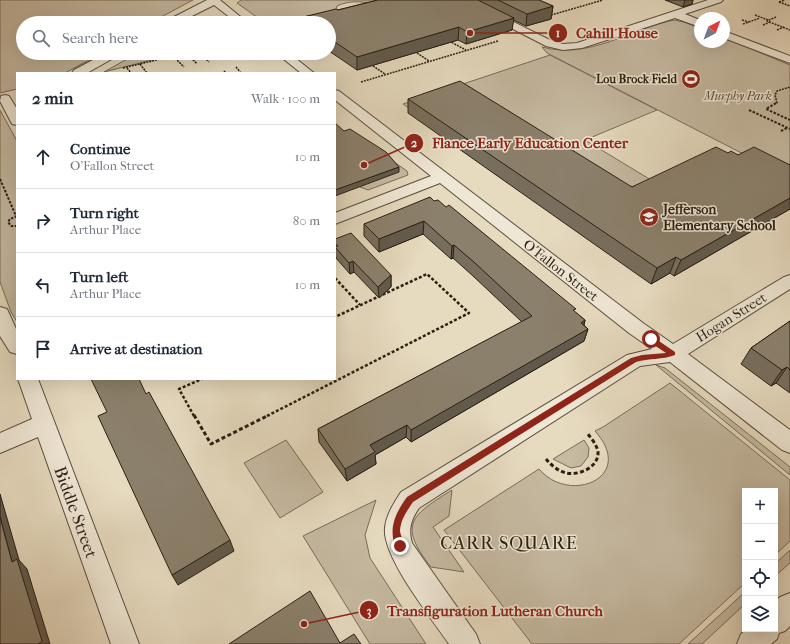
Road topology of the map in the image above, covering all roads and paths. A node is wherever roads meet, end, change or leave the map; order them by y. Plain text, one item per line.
1 (214, 0) edge
2 (461, 0) edge
3 (603, 0) edge
4 (718, 0) edge
5 (785, 0) edge
6 (790, 5) edge
7 (543, 14) edge
8 (675, 14) junction
9 (755, 15) dead end
10 (183, 16) edge
11 (234, 16) edge
12 (776, 17) dead end
13 (746, 18) dead end
14 (760, 18) junction
15 (742, 20) dead end
16 (752, 21) junction
17 (769, 21) junction
18 (694, 22) edge
19 (749, 22) junction
20 (740, 25) dead end
21 (763, 25) dead end
22 (784, 27) junction
23 (777, 30) dead end
24 (790, 30) edge
25 (730, 36) edge
26 (447, 40) edge
27 (498, 40) edge
28 (466, 50) junction
29 (417, 54) edge
30 (102, 60) edge
31 (156, 60) edge
32 (177, 60) edge
33 (193, 60) edge
34 (291, 60) edge
35 (790, 60) edge
36 (429, 61) junction
37 (140, 64) junction
38 (197, 64) dead end
39 (373, 66) edge
40 (184, 67) dead end
41 (236, 67) dead end
42 (127, 68) junction
43 (120, 69) dead end
44 (80, 72) edge
45 (130, 72) edge
46 (146, 72) edge
47 (240, 72) edge
48 (307, 72) edge
49 (385, 74) junction
50 (361, 82) dead end
51 (790, 87) edge
52 (336, 95) edge
53 (7, 99) edge
54 (749, 110) dead end
55 (16, 119) edge
56 (790, 120) edge
57 (789, 128) edge
58 (781, 131) dead end
59 (443, 177) junction
60 (0, 179) edge
61 (16, 214) edge
62 (16, 217) edge
63 (336, 219) edge
64 (16, 226) edge
65 (336, 279) edge
66 (790, 281) edge
67 (360, 305) junction
68 (0, 314) edge
69 (336, 317) edge
70 (16, 343) edge
71 (672, 354) junction
72 (28, 380) edge
73 (200, 380) edge
74 (44, 424) junction
75 (587, 433) dead end
76 (0, 443) edge
77 (790, 443) edge
78 (546, 459) dead end
79 (790, 607) edge
80 (778, 618) edge
81 (764, 632) edge
82 (125, 644) edge
83 (466, 644) edge
84 (751, 644) edge

1 - 10 street
1 - 11 street
2 - 8 street
3 - 7 path
4 - 8 street
5 - 6 path
8 - 18 street
9 - 14 path
12 - 17 path
13 - 16 path
14 - 16 path
14 - 17 path
15 - 19 path
16 - 19 path
17 - 21 path
17 - 22 path
19 - 20 path
22 - 23 path
22 - 24 path
25 - 35 street
26 - 28 path
27 - 28 path
28 - 36 path
29 - 36 path
30 - 44 street
31 - 37 path
32 - 40 path
33 - 38 path
34 - 48 street
36 - 49 path
37 - 42 path
37 - 46 path
39 - 49 path
41 - 47 path
42 - 43 path
42 - 45 path
49 - 50 path
51 - 56 path
52 - 59 street, O'Fallon Street
53 - 55 street
54 - 57 path
57 - 58 path
59 - 63 street
59 - 71 street, O'Fallon Street
60 - 61 path
62 - 64 path
65 - 67 path
66 - 71 street, Hogan Street
67 - 69 path
67 - 73 path
68 - 70 street
71 - 77 street, O'Fallon Street
71 - 83 street
72 - 74 street, Biddle Street
74 - 76 street
74 - 82 street, Biddle Street
75 - 78 path
79 - 80 street
81 - 84 street

